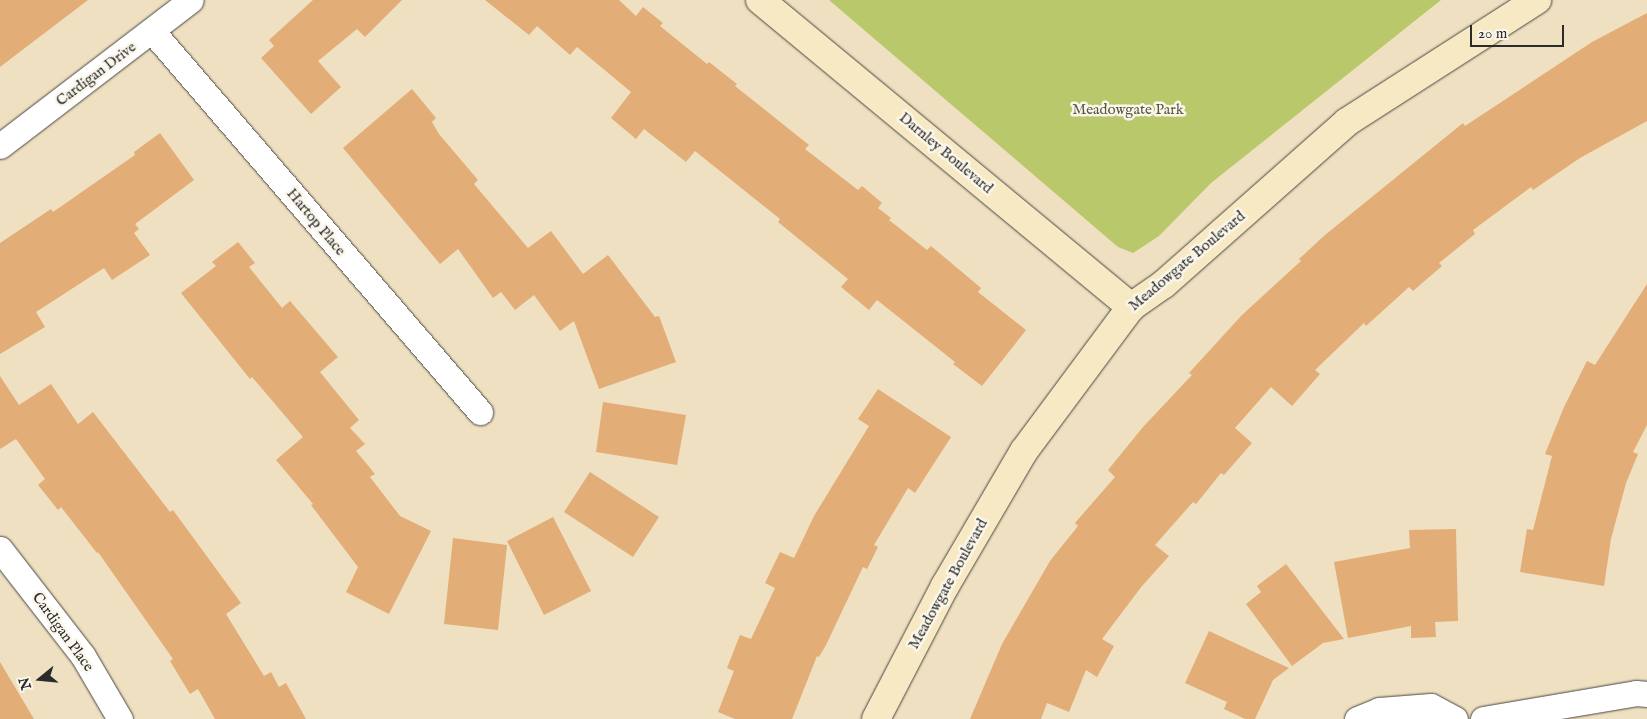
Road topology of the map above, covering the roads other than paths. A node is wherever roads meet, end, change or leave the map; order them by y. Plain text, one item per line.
1 (191, 0) edge
2 (760, 0) edge
3 (1537, 0) edge
4 (152, 31) junction
5 (0, 146) edge
6 (1131, 307) junction
7 (480, 412) dead end
8 (0, 549) edge
9 (1647, 694) edge
10 (120, 719) edge
11 (876, 719) edge
12 (1357, 719) edge
13 (1455, 719) edge
14 (1483, 719) edge

1 - 4 street, Cardigan Drive
2 - 6 street, Darnley Boulevard
3 - 6 street, Meadowgate Boulevard
4 - 5 street, Cardigan Drive
4 - 7 street, Hartop Place
6 - 11 street, Meadowgate Boulevard
8 - 10 street, Cardigan Place
9 - 14 street
12 - 13 street

